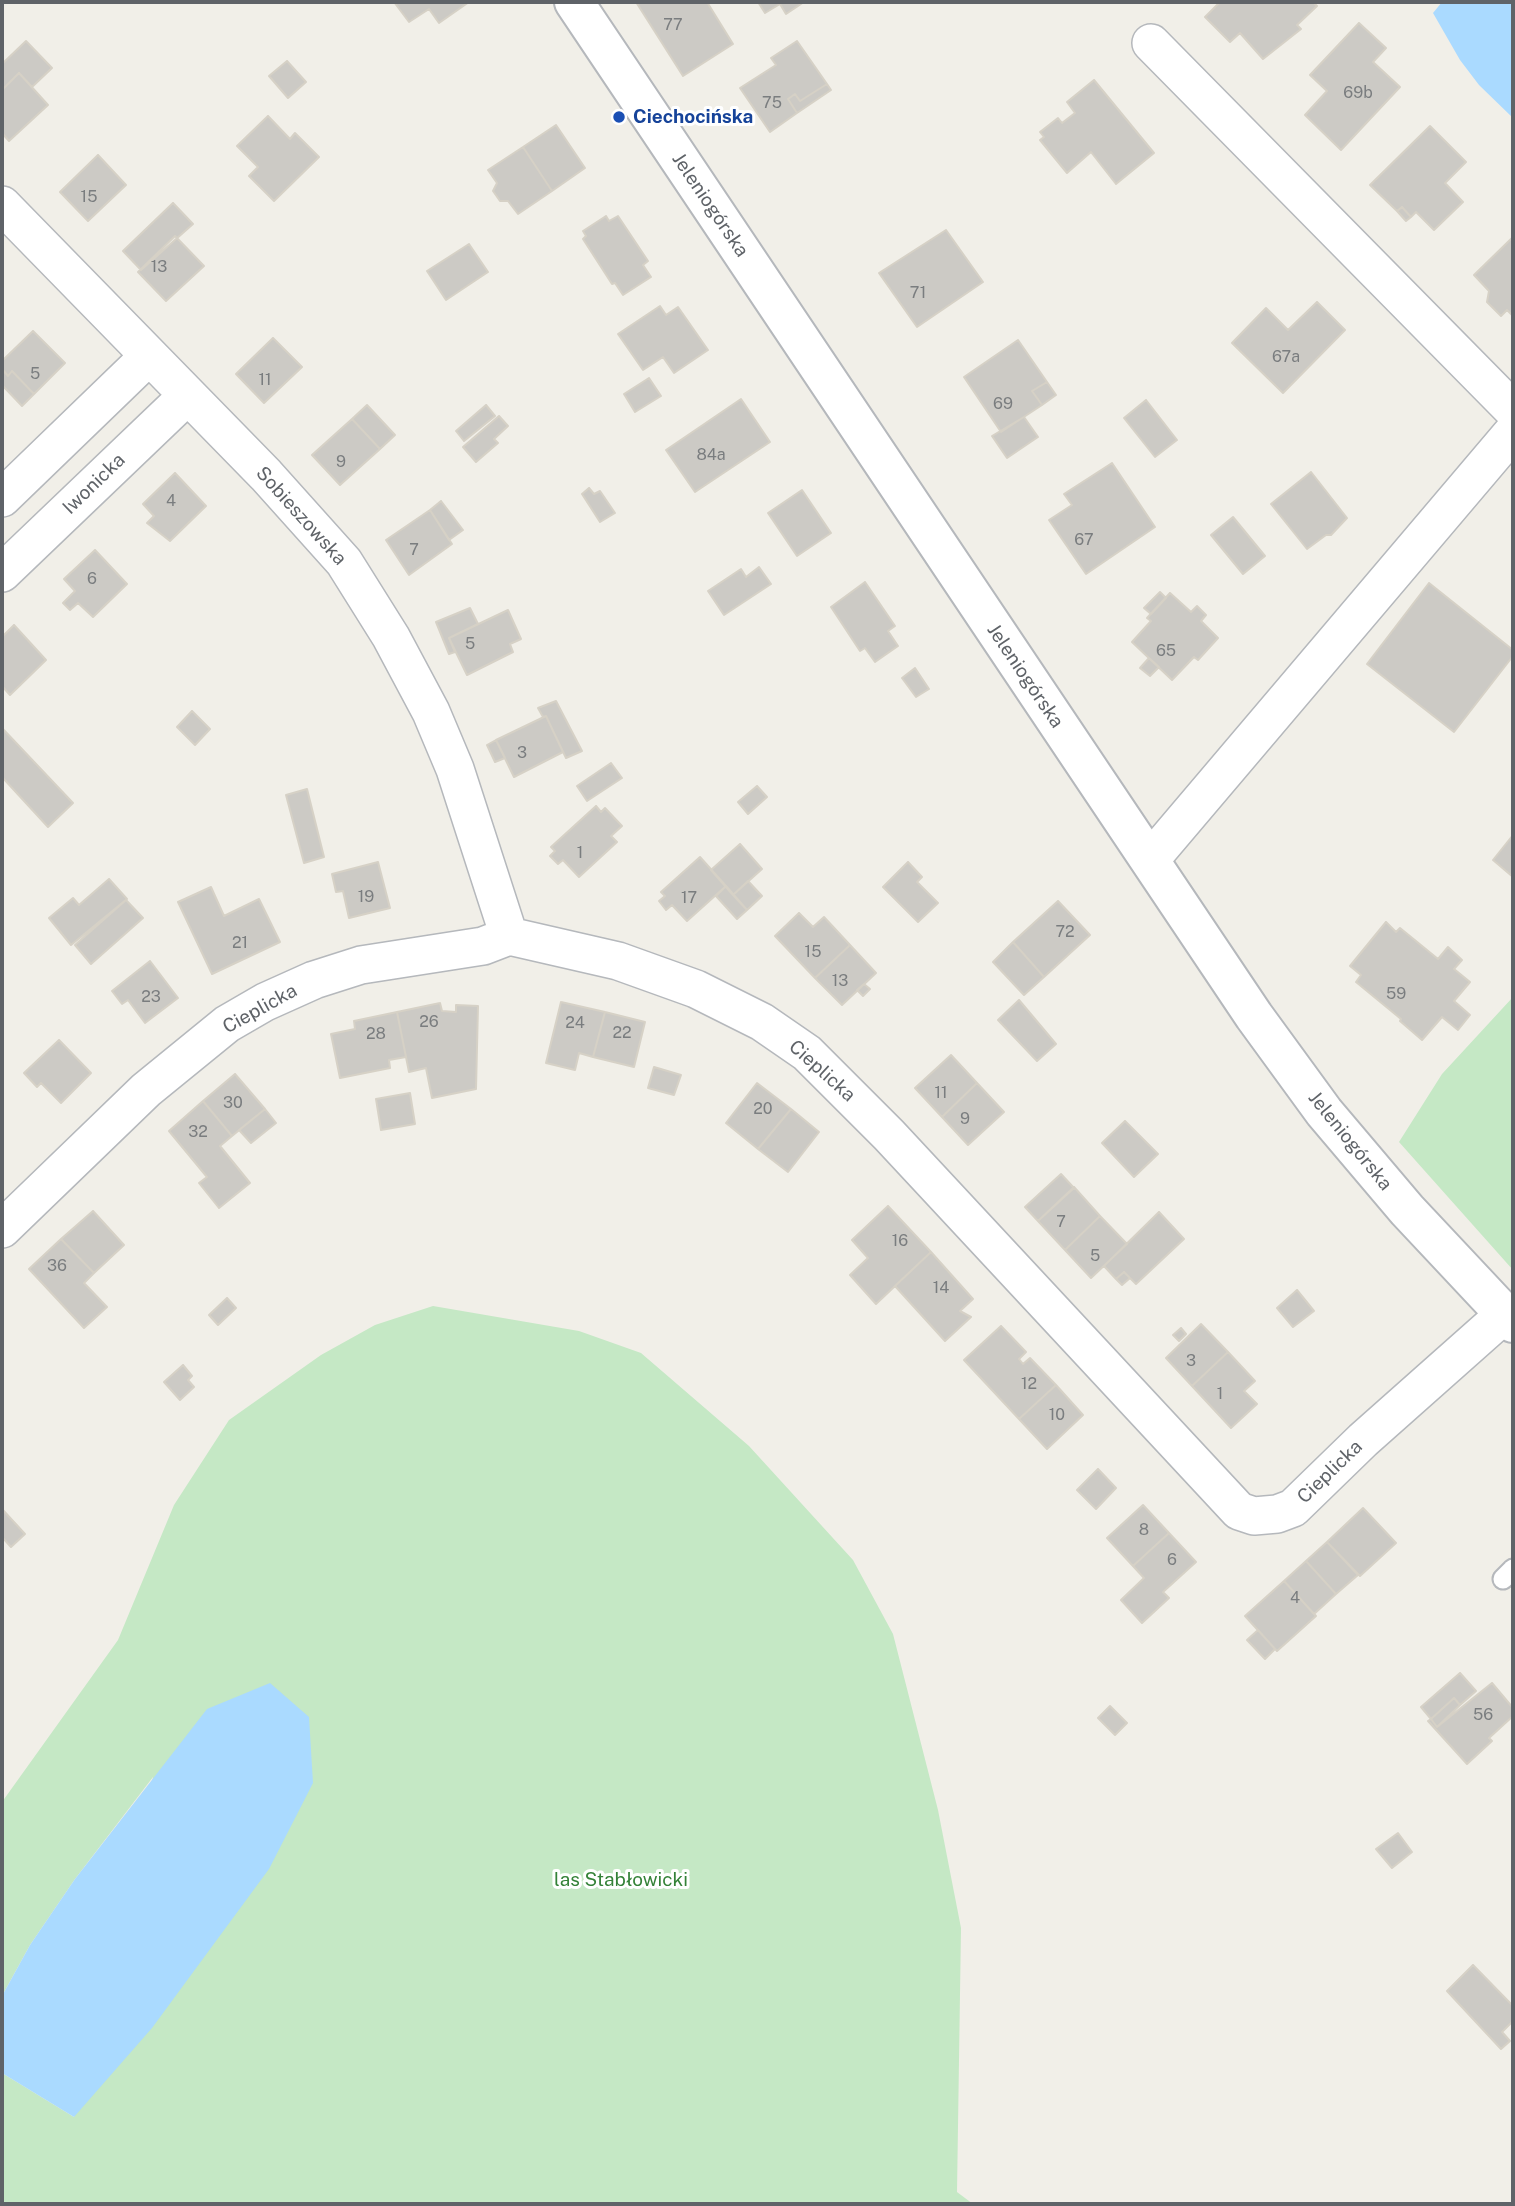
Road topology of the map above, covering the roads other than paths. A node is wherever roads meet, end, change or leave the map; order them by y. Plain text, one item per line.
1 (574, 2) edge
2 (1151, 43) dead end
3 (2, 205) edge
4 (148, 357) junction
5 (187, 396) junction
6 (1513, 410) edge
7 (1513, 432) edge
8 (2, 498) edge
9 (2, 573) edge
10 (1150, 860) junction
11 (509, 936) junction
12 (2, 1229) edge
13 (1509, 1318) edge

1 - 10 street, Jeleniogórska
2 - 6 street
3 - 4 street, Sobieszowska
4 - 5 street, Sobieszowska
4 - 8 street
5 - 9 street, Iwonicka
5 - 11 street, Sobieszowska
7 - 10 street
10 - 13 street, Jeleniogórska
11 - 12 street, Cieplicka
11 - 13 street, Cieplicka

